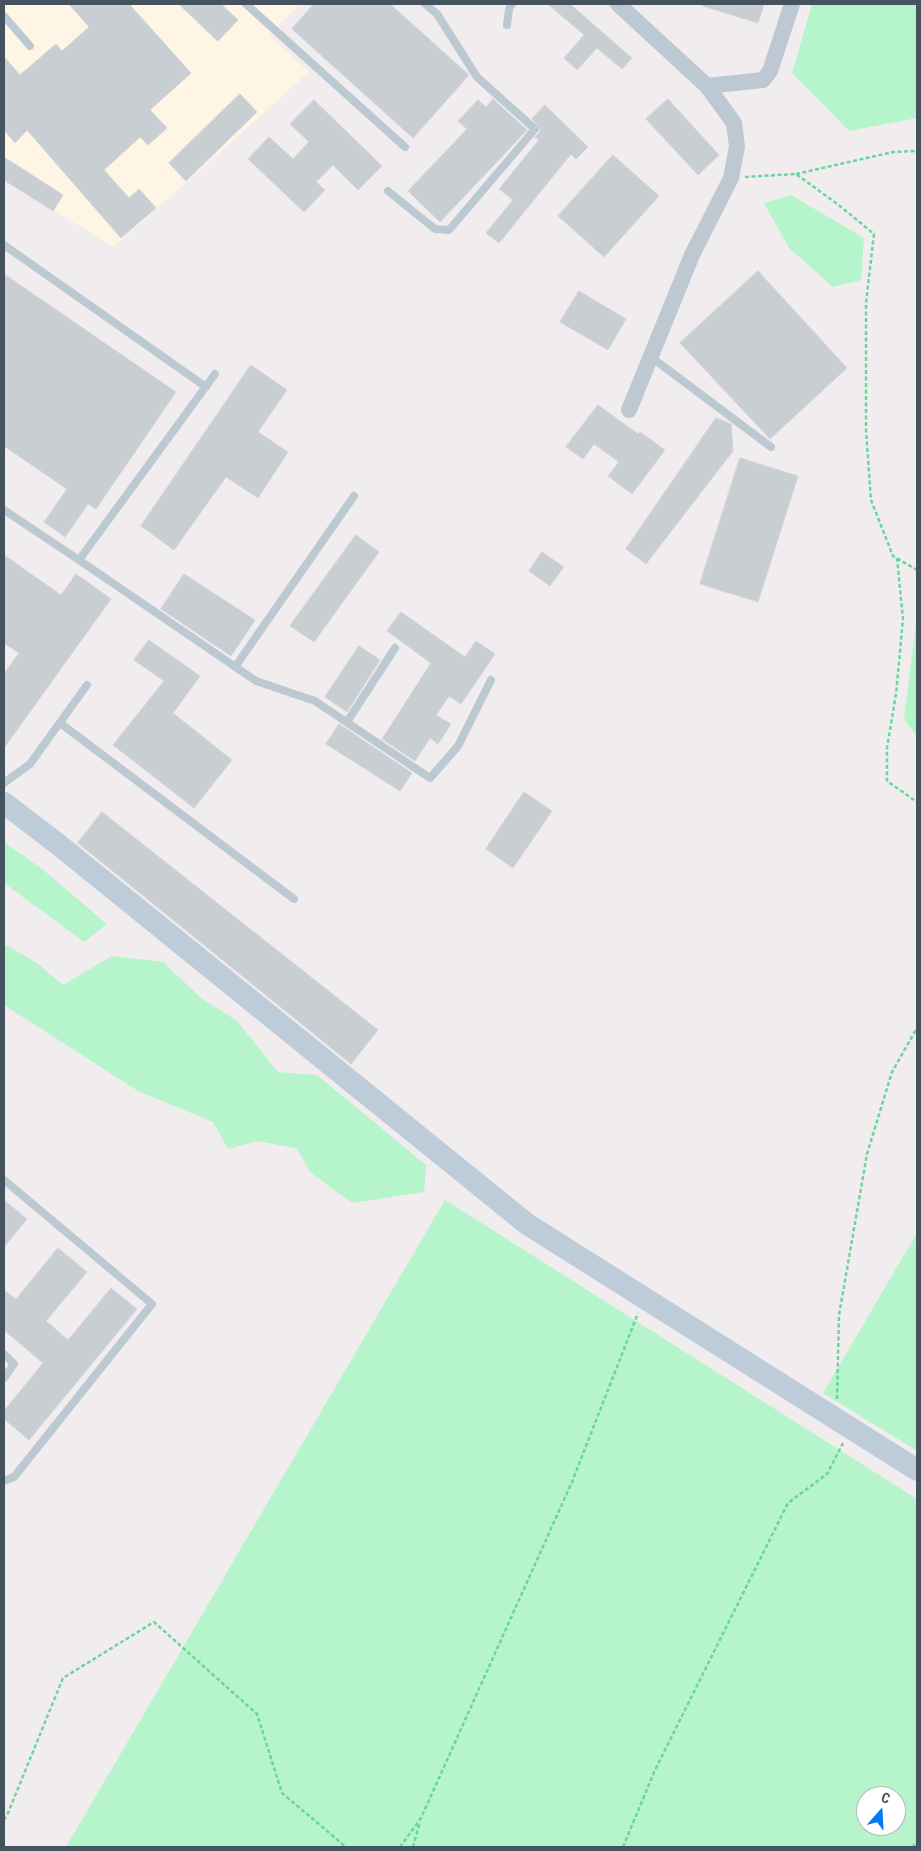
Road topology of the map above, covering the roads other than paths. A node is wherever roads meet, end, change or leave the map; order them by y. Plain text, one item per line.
1 (246, 4) edge
2 (425, 4) edge
3 (512, 4) edge
4 (618, 4) edge
5 (792, 4) edge
6 (4, 16) edge
7 (507, 25) dead end
8 (30, 46) dead end
9 (707, 86) junction
10 (405, 147) dead end
11 (388, 191) dead end
12 (4, 245) edge
13 (651, 356) junction
14 (215, 374) dead end
15 (206, 388) junction
16 (629, 410) dead end
17 (771, 447) dead end
18 (354, 496) dead end
19 (4, 510) edge
20 (79, 560) junction
21 (396, 648) dead end
22 (235, 666) junction
23 (491, 680) dead end
24 (87, 685) dead end
25 (347, 722) junction
26 (60, 723) junction
27 (4, 783) edge
28 (4, 803) edge
29 (294, 898) dead end
30 (4, 1180) edge
31 (4, 1354) edge
32 (4, 1378) edge
33 (917, 1470) edge
34 (4, 1481) edge

1 - 10 lane
2 - 11 lane
3 - 7 lane
4 - 9 street
5 - 9 street
6 - 8 lane
9 - 13 street
12 - 15 lane
13 - 16 street
13 - 17 lane
14 - 15 lane
15 - 20 lane
18 - 22 lane
19 - 20 lane
20 - 22 lane
21 - 25 lane
22 - 25 lane
23 - 25 lane
24 - 26 lane
26 - 27 lane
26 - 29 lane
28 - 33 street
30 - 34 lane
31 - 32 lane

